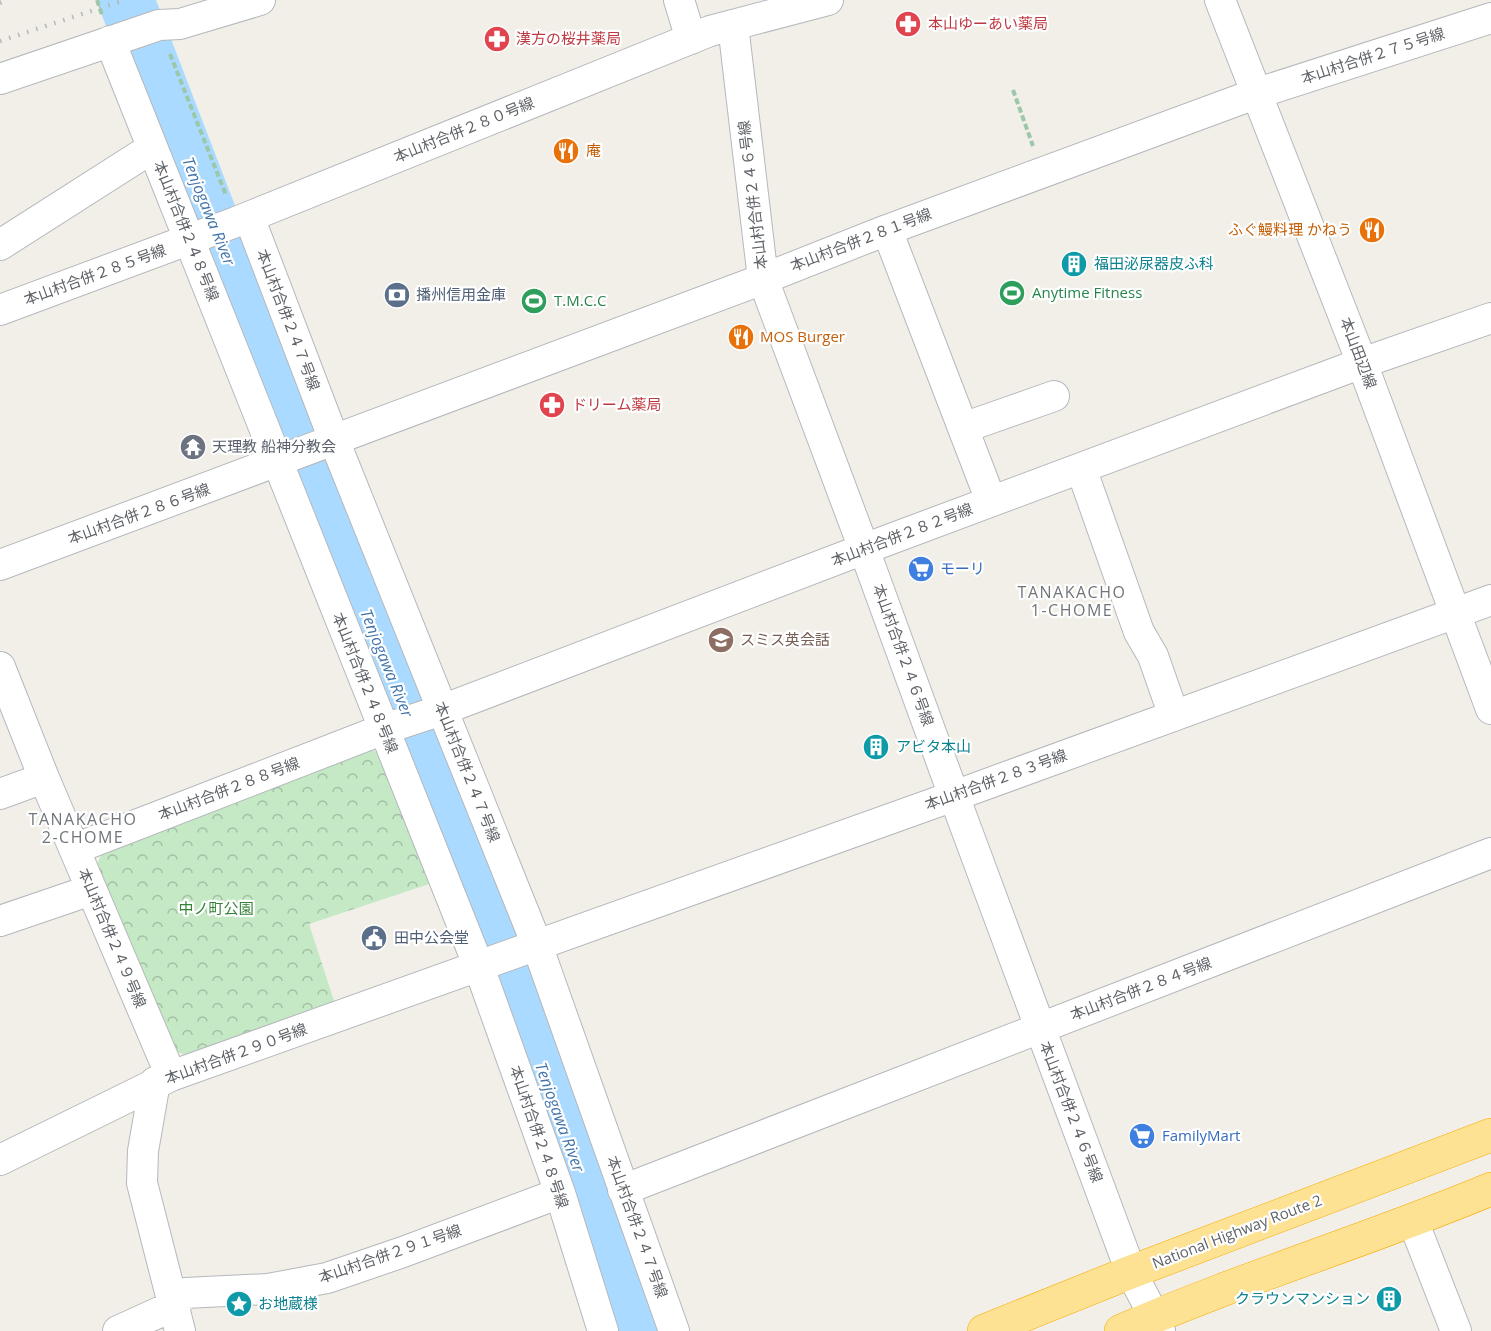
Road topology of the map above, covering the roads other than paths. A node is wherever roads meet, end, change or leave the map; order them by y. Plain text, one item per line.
1 (260, 0) edge
2 (680, 0) edge
3 (701, 0) edge
4 (1220, 0) edge
5 (812, 2) edge
6 (1491, 18) edge
7 (712, 32) junction
8 (110, 41) junction
9 (0, 78) edge
10 (1255, 94) junction
11 (152, 148) junction
12 (242, 220) junction
13 (887, 230) junction
14 (190, 239) junction
15 (0, 245) edge
16 (763, 279) junction
17 (0, 310) edge
18 (1491, 318) edge
19 (1362, 363) junction
20 (1054, 396) dead end
21 (963, 428) junction
22 (334, 440) junction
23 (277, 462) junction
24 (1081, 468) junction
25 (991, 501) junction
26 (864, 549) junction
27 (0, 566) edge
28 (1491, 600) edge
29 (1454, 614) junction
30 (0, 667) edge
31 (1491, 709) edge
32 (442, 710) junction
33 (1174, 716) junction
34 (384, 729) junction
35 (44, 778) junction
36 (0, 794) edge
37 (954, 796) junction
38 (74, 849) junction
39 (1491, 854) edge
40 (91, 890) junction
41 (0, 921) edge
42 (537, 945) junction
43 (479, 967) junction
44 (1039, 1029) junction
45 (163, 1079) junction
46 (1491, 1135) edge
47 (0, 1160) edge
48 (1491, 1189) edge
49 (623, 1190) junction
50 (560, 1193) junction
51 (1413, 1221) junction
52 (1131, 1272) junction
53 (177, 1319) edge
54 (1157, 1324) edge
55 (118, 1331) edge
56 (603, 1331) edge
57 (674, 1331) edge
58 (984, 1331) edge
59 (1120, 1331) edge
60 (1456, 1331) edge

1 - 8 street
2 - 7 street
3 - 7 street
4 - 10 street, 本山田辺線
5 - 7 street, 本山村合併２８０号線
6 - 10 street, 本山村合併２７５号線
7 - 12 street, 本山村合併２８０号線
7 - 16 street, 本山村合併２４６号線
8 - 9 street
8 - 11 street, 本山村合併２４８号線
10 - 13 street, 本山村合併２８１号線
10 - 19 street, 本山田辺線
11 - 14 street, 本山村合併２４８号線
11 - 15 street
12 - 14 street, 本山村合併２８０号線
12 - 22 street, 本山村合併２４７号線
13 - 16 street, 本山村合併２８１号線
13 - 21 street
14 - 17 street, 本山村合併２８５号線
14 - 23 street, 本山村合併２４８号線
16 - 22 street, 本山村合併２８１号線
16 - 26 street, 本山村合併２４６号線
18 - 19 street, 本山村合併２８２号線
19 - 24 street, 本山村合併２８２号線
19 - 29 street, 本山田辺線
20 - 21 street
21 - 25 street
22 - 23 street, 本山村合併２８６号線
22 - 32 street, 本山村合併２４７号線
23 - 27 street, 本山村合併２８６号線
23 - 34 street, 本山村合併２４８号線
24 - 25 street, 本山村合併２８２号線
24 - 33 street
25 - 26 street, 本山村合併２８２号線
26 - 32 street, 本山村合併２８２号線
26 - 37 street, 本山村合併２４６号線
28 - 29 street, 本山村合併２８３号線
29 - 31 street, 本山田辺線
29 - 33 street, 本山村合併２８３号線
30 - 35 street, 本山村合併２４９号線
32 - 34 street, 本山村合併２８２号線
32 - 42 street, 本山村合併２４７号線
33 - 37 street, 本山村合併２８３号線
34 - 38 street, 本山村合併２８８号線
34 - 43 street, 本山村合併２４８号線
35 - 36 street
35 - 38 street, 本山村合併２４９号線
37 - 42 street, 本山村合併２８３号線
37 - 44 street, 本山村合併２４６号線
38 - 40 street, 本山村合併２４９号線
39 - 44 street, 本山村合併２８４号線
40 - 41 street
40 - 45 street, 本山村合併２４９号線
42 - 43 street, 本山村合併２８３号線
42 - 49 street, 本山村合併２４７号線
43 - 45 street, 本山村合併２９０号線
43 - 50 street, 本山村合併２４８号線
44 - 49 street, 本山村合併２８４号線
44 - 52 street, 本山村合併２４６号線
45 - 47 street, 本山村合併２９０号線
45 - 53 street
46 - 52 highway, National Highway Route 2
48 - 51 highway
49 - 57 street, 本山村合併２４７号線
50 - 53 street, 本山村合併２９１号線
50 - 56 street, 本山村合併２４８号線
51 - 54 highway
51 - 60 street
52 - 54 street, 本山村合併２４６号線
52 - 58 highway, National Highway Route 2
53 - 55 street, 本山村合併２９１号線
54 - 59 highway

